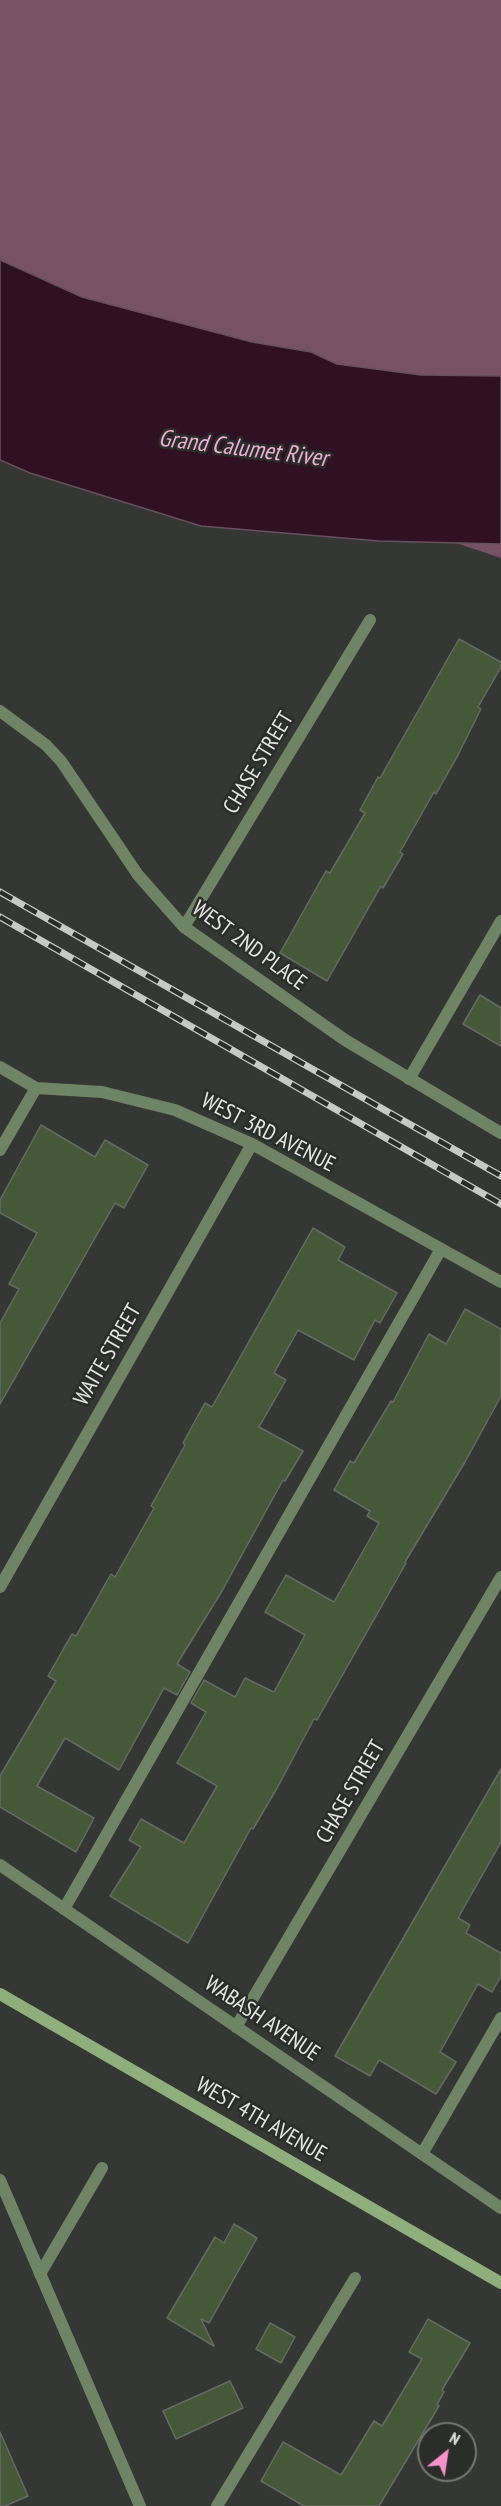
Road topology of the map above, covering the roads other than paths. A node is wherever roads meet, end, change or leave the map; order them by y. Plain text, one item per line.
1 (370, 620) dead end
2 (0, 711) edge
3 (501, 921) edge
4 (184, 927) junction
5 (0, 1067) edge
6 (408, 1079) junction
7 (36, 1088) junction
8 (501, 1132) edge
9 (252, 1144) junction
10 (0, 1150) edge
11 (441, 1249) junction
12 (501, 1282) edge
13 (501, 1577) edge
14 (0, 1587) edge
15 (0, 1865) edge
16 (64, 1909) junction
17 (0, 1994) edge
18 (501, 2018) edge
19 (236, 2027) junction
20 (422, 2154) junction
21 (102, 2168) dead end
22 (0, 2180) edge
23 (501, 2208) edge
24 (40, 2274) junction
25 (355, 2278) dead end
26 (501, 2283) edge
27 (140, 2506) edge
28 (217, 2506) edge

1 - 4 street, CHASE STREET
2 - 4 street, WEST 2ND PLACE
3 - 6 street
4 - 6 street, WEST 2ND PLACE
5 - 7 street, WEST 3RD AVENUE
6 - 8 street, WEST 2ND PLACE
7 - 9 street, WEST 3RD AVENUE
7 - 10 street
9 - 11 street, WEST 3RD AVENUE
9 - 14 street, WAITE STREET
11 - 12 street, WEST 3RD AVENUE
11 - 16 street
13 - 19 street, CHASE STREET
15 - 16 street, WABASH AVENUE
16 - 19 street, WABASH AVENUE
17 - 26 main road, WEST 4TH AVENUE
18 - 20 street
19 - 20 street, WABASH AVENUE
20 - 23 street, WABASH AVENUE
21 - 24 street
22 - 24 street
24 - 27 street
25 - 28 street

